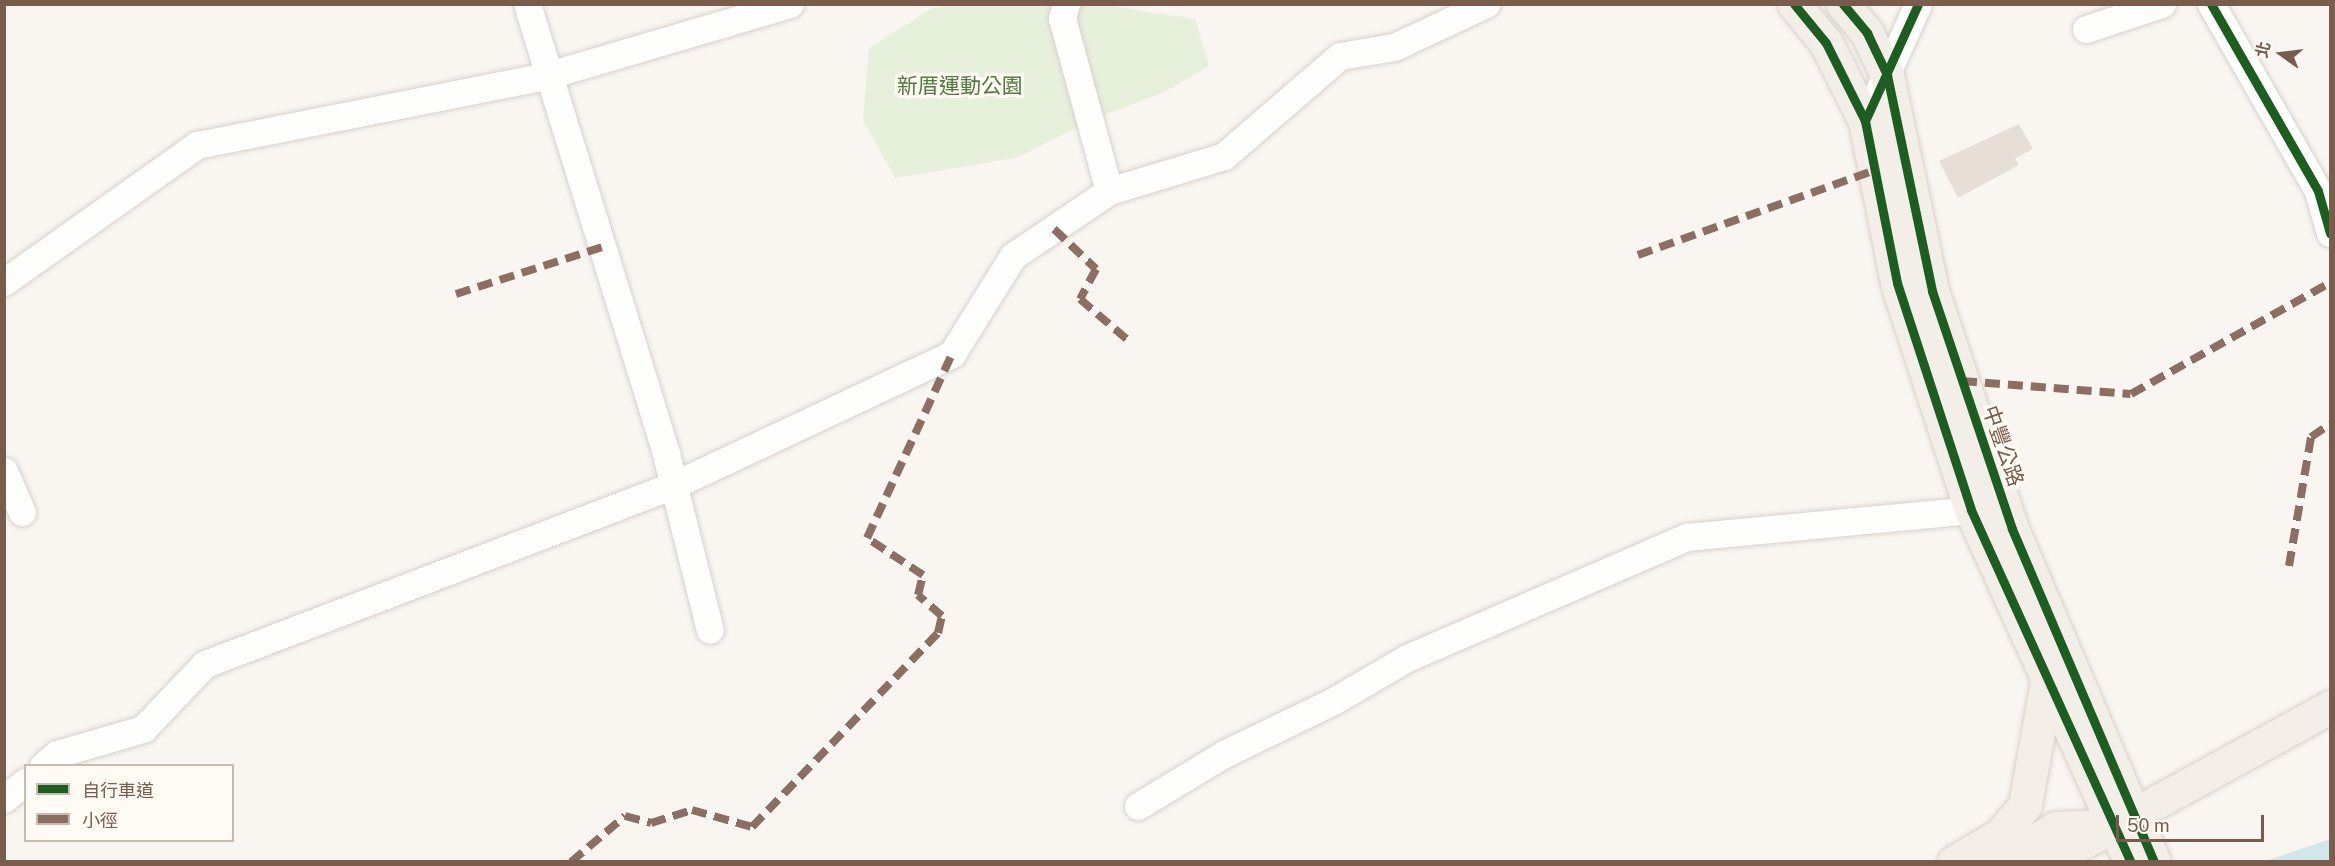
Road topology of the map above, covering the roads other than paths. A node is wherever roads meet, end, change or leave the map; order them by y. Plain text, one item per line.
1 (527, 4) edge
2 (790, 4) edge
3 (1066, 4) edge
4 (1486, 4) edge
5 (1794, 4) edge
6 (1843, 4) edge
7 (1918, 4) edge
8 (2162, 4) edge
9 (2211, 4) edge
10 (2086, 29) dead end
11 (549, 75) junction
12 (1887, 75) junction
13 (1865, 121) junction
14 (1109, 191) junction
15 (2331, 233) edge
16 (4, 282) edge
17 (1920, 304) junction
18 (4, 471) edge
19 (674, 485) junction
20 (1971, 510) junction
21 (22, 512) dead end
22 (710, 630) dead end
23 (2046, 682) junction
24 (2331, 707) edge
25 (44, 764) edge
26 (24, 783) edge
27 (4, 799) edge
28 (1138, 806) dead end
29 (2126, 820) junction
30 (1954, 861) edge
31 (2000, 861) edge
32 (2047, 861) edge
33 (2131, 861) edge
34 (2154, 861) edge

1 - 11 street
2 - 11 street
3 - 14 street
4 - 14 street
5 - 13 main road, 中豐公路
6 - 12 main road, 中豐公路
7 - 12 street
8 - 10 street
9 - 15 street
11 - 16 street
11 - 19 street
12 - 13 street
12 - 17 main road, 中豐公路
13 - 17 main road, 中豐公路
14 - 19 street
17 - 20 main road, 中豐公路
17 - 29 main road, 中豐公路
18 - 21 street
19 - 22 street
19 - 25 street
20 - 23 main road, 中豐公路
20 - 28 street
23 - 29 main road, 中豐公路
23 - 30 main road
24 - 29 main road
26 - 27 street
29 - 31 main road
29 - 32 main road
29 - 33 main road
29 - 34 main road

